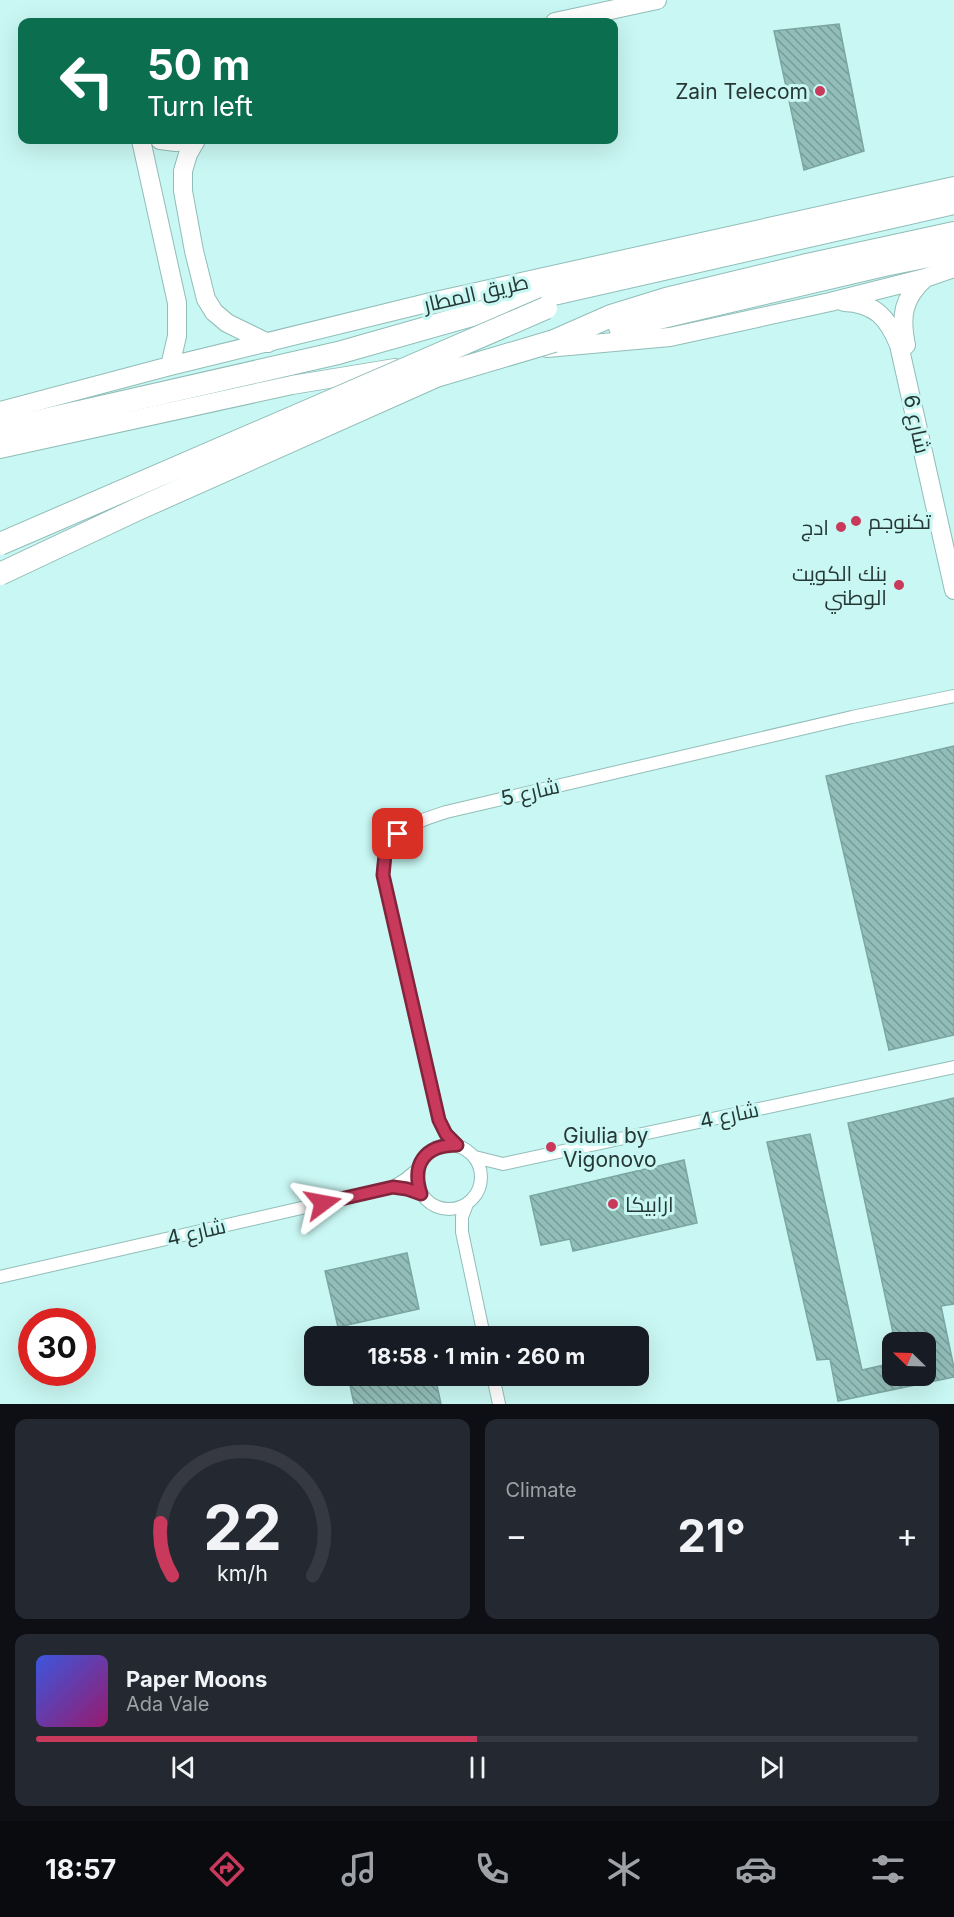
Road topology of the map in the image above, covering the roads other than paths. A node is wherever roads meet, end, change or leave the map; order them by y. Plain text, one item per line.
1 (657, 0) edge
2 (574, 18) edge
3 (142, 144) edge
4 (194, 144) edge
5 (954, 186) edge
6 (954, 203) edge
7 (954, 233) edge
8 (954, 254) edge
9 (954, 268) edge
10 (657, 270) junction
11 (925, 278) junction
12 (202, 281) junction
13 (174, 288) junction
14 (830, 302) junction
15 (554, 341) junction
16 (268, 343) junction
17 (170, 366) junction
18 (0, 411) edge
19 (0, 430) edge
20 (0, 449) edge
21 (0, 544) edge
22 (954, 563) edge
23 (0, 574) edge
24 (954, 590) edge
25 (954, 696) edge
26 (954, 1067) edge
27 (439, 1120) junction
28 (457, 1145) junction
29 (431, 1150) junction
30 (476, 1157) junction
31 (503, 1164) junction
32 (418, 1168) junction
33 (481, 1184) junction
34 (393, 1187) junction
35 (421, 1194) junction
36 (467, 1204) junction
37 (441, 1209) junction
38 (462, 1232) junction
39 (0, 1277) edge
40 (482, 1326) edge
41 (495, 1386) edge
42 (499, 1404) edge

1 - 2 main road
3 - 13 main road
4 - 12 main road
5 - 16 main road, طريق المطار
6 - 10 highway
7 - 15 highway
8 - 15 highway
9 - 11 main road
10 - 19 highway
10 - 21 highway, bridge
11 - 14 main road
11 - 22 main road, شارع 6
12 - 13 main road
12 - 16 main road
13 - 17 main road
14 - 20 main road
14 - 24 main road, شارع 6
15 - 23 highway, bridge
16 - 17 main road, طريق المطار
17 - 18 main road, طريق المطار
25 - 27 street, شارع 5
26 - 31 street, شارع 4
27 - 28 street, شارع 5
27 - 29 street, شارع 5
28 - 29 street
28 - 30 street
29 - 32 street
30 - 31 street, شارع 4
30 - 33 street
31 - 33 street
32 - 34 street, شارع 4
32 - 35 street
33 - 36 street
34 - 35 street, شارع 4
34 - 39 street, شارع 4
35 - 37 street
36 - 37 street
36 - 38 street
37 - 38 street
38 - 40 street
41 - 42 street

